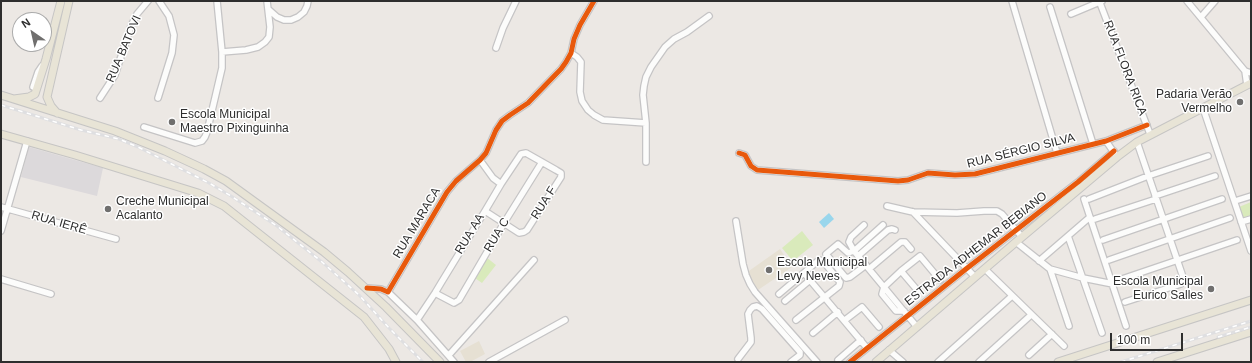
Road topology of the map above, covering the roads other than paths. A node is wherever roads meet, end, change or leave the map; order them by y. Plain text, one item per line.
1 (61, 1) edge
2 (69, 1) edge
3 (148, 1) edge
4 (159, 1) edge
5 (217, 1) edge
6 (267, 1) edge
7 (308, 1) edge
8 (516, 1) edge
9 (594, 1) edge
10 (1012, 1) edge
11 (1187, 1) edge
12 (1215, 1) edge
13 (1101, 2) edge
14 (1050, 7) dead end
15 (268, 9) junction
16 (1071, 14) dead end
17 (710, 16) dead end
18 (1201, 17) junction
19 (496, 48) dead end
20 (222, 52) junction
21 (571, 53) junction
22 (1245, 70) junction
23 (1251, 74) edge
24 (1249, 84) edge
25 (34, 90) junction
26 (1, 96) edge
27 (46, 97) junction
28 (100, 98) dead end
29 (158, 98) dead end
30 (13, 100) junction
31 (1203, 108) junction
32 (58, 114) junction
33 (646, 123) junction
34 (1147, 125) junction
35 (144, 127) dead end
36 (1, 134) edge
37 (1150, 134) junction
38 (27, 141) junction
39 (1106, 141) junction
40 (1137, 142) junction
41 (1093, 144) junction
42 (739, 153) dead end
43 (1057, 153) junction
44 (1115, 154) junction
45 (1208, 156) dead end
46 (480, 160) junction
47 (542, 162) junction
48 (646, 162) dead end
49 (1148, 176) junction
50 (1215, 176) dead end
51 (501, 184) junction
52 (1251, 196) edge
53 (1156, 198) junction
54 (1222, 199) dead end
55 (1234, 201) junction
56 (887, 206) dead end
57 (1, 207) edge
58 (8, 208) junction
59 (484, 211) junction
60 (913, 212) junction
61 (1093, 218) junction
62 (1230, 218) dead end
63 (1251, 219) edge
64 (1164, 220) junction
65 (736, 221) dead end
66 (1241, 222) junction
67 (504, 223) junction
68 (864, 225) dead end
69 (883, 225) dead end
70 (895, 230) dead end
71 (1015, 230) junction
72 (1, 231) edge
73 (1068, 236) junction
74 (1022, 237) junction
75 (1170, 238) junction
76 (116, 239) dead end
77 (1103, 240) dead end
78 (1237, 240) dead end
79 (1016, 242) junction
80 (911, 249) dead end
81 (1251, 251) edge
82 (856, 253) junction
83 (534, 260) dead end
84 (1109, 260) dead end
85 (1039, 261) junction
86 (1178, 261) junction
87 (868, 267) junction
88 (966, 268) junction
89 (985, 269) junction
90 (1050, 269) junction
91 (901, 271) junction
92 (804, 273) junction
93 (975, 277) junction
94 (1, 278) edge
95 (1083, 278) junction
96 (810, 280) junction
97 (940, 280) dead end
98 (1114, 282) junction
99 (884, 287) junction
100 (367, 288) junction
101 (918, 291) dead end
102 (388, 292) junction
103 (435, 293) junction
104 (51, 294) dead end
105 (779, 294) dead end
106 (1012, 296) junction
107 (825, 297) junction
108 (1251, 300) edge
109 (785, 301) dead end
110 (1125, 302) dead end
111 (838, 312) junction
112 (906, 314) junction
113 (1031, 315) junction
114 (417, 320) junction
115 (565, 320) dead end
116 (796, 320) dead end
117 (845, 320) junction
118 (1068, 326) dead end
119 (1126, 326) dead end
120 (879, 327) dead end
121 (917, 327) junction
122 (1251, 332) edge
123 (814, 333) dead end
124 (1102, 333) dead end
125 (1052, 334) junction
126 (861, 340) junction
127 (1064, 346) dead end
128 (867, 348) junction
129 (889, 350) junction
130 (449, 355) junction
131 (1029, 355) dead end
132 (738, 359) dead end
133 (838, 360) dead end
134 (1169, 360) edge
135 (396, 362) edge
136 (440, 362) edge
137 (454, 362) edge
138 (489, 362) edge
139 (791, 362) edge
140 (817, 362) edge
141 (850, 362) edge
142 (876, 362) edge
143 (903, 362) edge
144 (938, 362) edge
145 (979, 362) edge
146 (1058, 362) edge
147 (1156, 362) edge

1 - 25 main road
2 - 27 main road
3 - 28 street, RUA BATOVI
4 - 29 street
5 - 20 street
6 - 15 street
7 - 15 street
8 - 19 street
9 - 21 street, RUA MARACA
10 - 43 street
11 - 18 street
12 - 18 street
13 - 16 street
13 - 34 street, RUA FLORA RICA
14 - 41 street
15 - 20 street
17 - 33 street
18 - 22 street
20 - 35 street
21 - 33 street
21 - 46 street, RUA MARACA
22 - 23 street
22 - 24 street
24 - 31 main road, ESTRADA ADHEMAR BEBIANO
25 - 27 main road
25 - 30 main road
26 - 30 main road
27 - 32 main road
30 - 32 main road
31 - 37 main road, ESTRADA ADHEMAR BEBIANO
31 - 55 street
32 - 100 main road
33 - 48 street
34 - 37 street, RUA FLORA RICA
34 - 39 street, RUA SÉRGIO SILVA
36 - 38 main road
37 - 40 main road, ESTRADA ADHEMAR BEBIANO
38 - 58 street
38 - 135 main road
39 - 41 street, RUA SÉRGIO SILVA
39 - 44 street
40 - 44 main road, ESTRADA ADHEMAR BEBIANO
40 - 49 street
41 - 43 street, RUA SÉRGIO SILVA
42 - 43 street, RUA SÉRGIO SILVA
44 - 71 street, ESTRADA ADHEMAR BEBIANO
44 - 74 main road, ESTRADA ADHEMAR BEBIANO
45 - 49 street
46 - 51 street
46 - 102 street, RUA MARACA
47 - 51 street, RUA AA
47 - 67 street, RUA C
47 - 67 street, RUA F
49 - 53 street
49 - 61 street
50 - 53 street
51 - 59 street, RUA AA
52 - 55 street
53 - 61 street
53 - 64 street
54 - 64 street
55 - 66 street
56 - 60 street
57 - 58 street, RUA IERÊ
58 - 72 street
58 - 76 street, RUA IERÊ
59 - 67 street
59 - 103 street, RUA AA
60 - 71 street
60 - 88 street
61 - 73 street
61 - 98 street
62 - 75 street
63 - 66 street
64 - 75 street
64 - 77 street
65 - 140 street
66 - 81 street
67 - 103 street, RUA C
68 - 82 street
69 - 82 street
70 - 82 street
71 - 74 street
71 - 88 street, ESTRADA ADHEMAR BEBIANO
73 - 85 street
73 - 95 street
74 - 79 main road, ESTRADA ADHEMAR BEBIANO
75 - 84 street
75 - 86 street
78 - 86 street
79 - 85 street
79 - 89 main road, ESTRADA ADHEMAR BEBIANO
80 - 87 street
82 - 87 street
82 - 87 street
83 - 130 street
85 - 90 street
86 - 98 street
86 - 110 street
87 - 99 street
88 - 93 street
88 - 112 street, ESTRADA ADHEMAR BEBIANO
89 - 93 main road, ESTRADA ADHEMAR BEBIANO
89 - 106 street
90 - 95 street
90 - 118 street
91 - 97 street
91 - 99 street
91 - 101 street
92 - 96 street
92 - 105 street
92 - 107 street
93 - 121 main road, ESTRADA ADHEMAR BEBIANO
94 - 104 street
95 - 98 street
95 - 124 street
96 - 107 street
96 - 109 street
98 - 119 street
99 - 112 street
100 - 102 street
100 - 136 main road
102 - 114 street
103 - 114 street, RUA AA
106 - 113 street
106 - 144 street
107 - 111 street
107 - 116 street
108 - 146 main road
111 - 117 street
111 - 123 street
112 - 121 street
112 - 128 street, ESTRADA ADHEMAR BEBIANO
113 - 125 street
113 - 145 street
114 - 130 street
115 - 138 street
117 - 120 street
117 - 126 street
121 - 129 main road, ESTRADA ADHEMAR BEBIANO
122 - 134 main road
125 - 127 street
125 - 131 street
126 - 128 street
126 - 133 street
128 - 141 street, ESTRADA ADHEMAR BEBIANO
129 - 142 main road, ESTRADA ADHEMAR BEBIANO
129 - 143 street
130 - 137 street
132 - 139 street
134 - 147 main road

